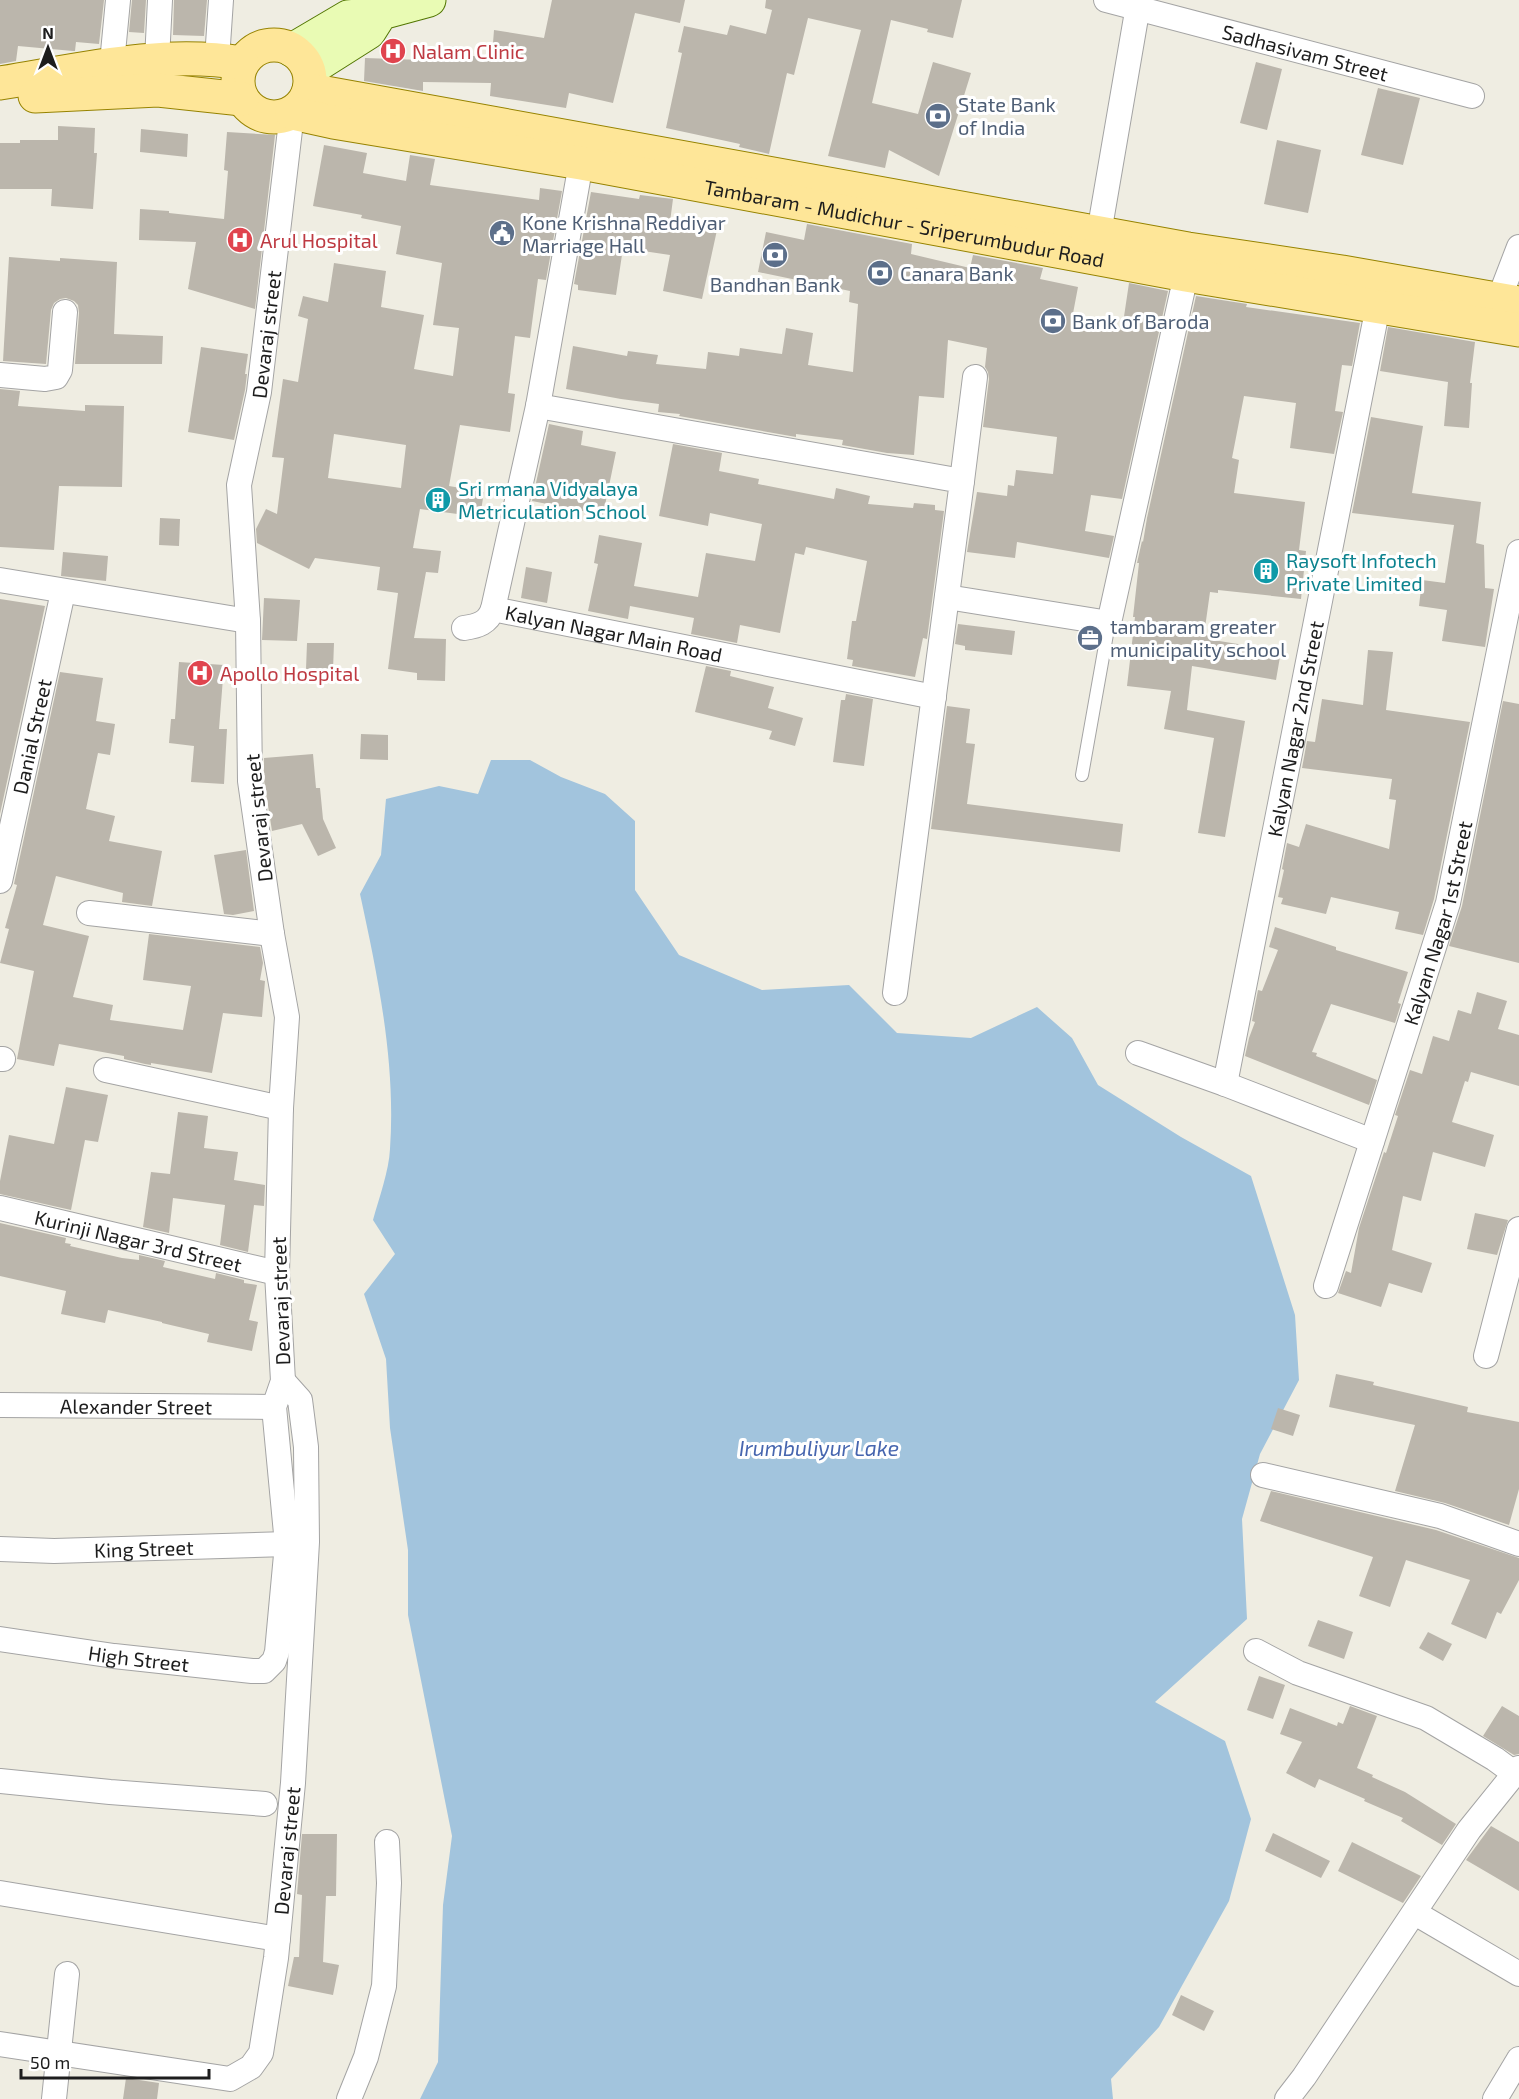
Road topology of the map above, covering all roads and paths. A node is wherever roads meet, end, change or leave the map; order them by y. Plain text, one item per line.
1 (118, 0) edge
2 (160, 0) edge
3 (221, 0) edge
4 (429, 0) edge
5 (1106, 0) edge
6 (1139, 4) edge
7 (157, 60) junction
8 (229, 61) junction
9 (112, 63) junction
10 (300, 81) junction
11 (0, 83) edge
12 (1472, 96) dead end
13 (0, 99) edge
14 (242, 99) junction
15 (580, 163) junction
16 (1099, 232) junction
17 (1519, 247) edge
18 (1186, 275) junction
19 (1509, 301) edge
20 (1378, 306) junction
21 (65, 312) dead end
22 (1519, 330) edge
23 (0, 375) edge
24 (975, 377) dead end
25 (538, 406) junction
26 (962, 481) junction
27 (1519, 552) edge
28 (0, 580) edge
29 (63, 592) junction
30 (947, 597) junction
31 (493, 609) junction
32 (248, 621) junction
33 (1109, 623) junction
34 (464, 628) dead end
35 (933, 697) junction
36 (1082, 775) dead end
37 (1, 872) edge
38 (89, 913) dead end
39 (272, 933) junction
40 (895, 993) dead end
41 (1138, 1053) dead end
42 (106, 1070) dead end
43 (1225, 1084) junction
44 (280, 1108) junction
45 (1372, 1141) junction
46 (0, 1208) edge
47 (1519, 1229) edge
48 (277, 1273) junction
49 (1326, 1286) dead end
50 (1485, 1356) dead end
51 (283, 1381) junction
52 (0, 1405) edge
53 (274, 1407) junction
54 (1263, 1475) dead end
55 (287, 1544) junction
56 (1519, 1544) edge
57 (0, 1549) edge
58 (0, 1639) edge
59 (1256, 1651) dead end
60 (274, 1661) joint
61 (1517, 1771) edge
62 (0, 1781) edge
63 (265, 1804) dead end
64 (387, 1842) dead end
65 (0, 1893) edge
66 (1415, 1912) junction
67 (278, 1939) junction
68 (67, 1974) dead end
69 (1519, 1974) edge
70 (0, 2044) edge
71 (60, 2052) junction
72 (1519, 2059) edge
73 (54, 2099) edge
74 (349, 2099) edge
75 (1287, 2099) edge
76 (1495, 2099) edge

1 - 9 street
2 - 7 street
3 - 8 street
4 - 10 main road
5 - 6 street, Sadhasivam Street
6 - 12 street, Sadhasivam Street
6 - 16 street
7 - 8 main road
7 - 9 main road
8 - 10 main road
8 - 14 main road
9 - 11 main road
10 - 14 main road
10 - 15 main road, Tambaram - Mudichur - Sriperumbudur Road
10 - 16 main road, Tambaram - Mudichur - Sriperumbudur Road
10 - 32 street, Devaraj street
13 - 14 main road
15 - 18 main road, Tambaram - Mudichur - Sriperumbudur Road
15 - 25 street, Kalyan Nagar Main Road
16 - 19 main road, Tambaram - Mudichur - Sriperumbudur Road
17 - 19 street
18 - 20 main road, Tambaram - Mudichur - Sriperumbudur Road
18 - 33 street
20 - 22 main road, Tambaram - Mudichur - Sriperumbudur Road
20 - 43 street, Kalyan Nagar 2nd Street
21 - 23 street
24 - 26 street
25 - 26 street
25 - 31 street, Kalyan Nagar Main Road
26 - 30 street
27 - 45 street, Kalyan Nagar 1st Street
28 - 29 street
29 - 32 street
29 - 37 street, Danial Street
30 - 33 street
30 - 35 street
31 - 34 street
31 - 35 street, Kalyan Nagar Main Road
32 - 39 street, Devaraj street
33 - 36 lane
35 - 40 street
38 - 39 street
39 - 44 street, Devaraj street
41 - 43 street
42 - 44 street
43 - 45 street
44 - 48 street, Devaraj street
45 - 49 street, Kalyan Nagar 1st Street
46 - 48 street, Kurinji Nagar 3rd Street
47 - 50 street
48 - 51 street, Devaraj street
51 - 53 street, Devaraj street
51 - 67 street, Devaraj street
52 - 53 street, Alexander Street
53 - 55 street, Devaraj street
54 - 56 street
55 - 57 street, King Street
55 - 60 street, Devaraj street
58 - 60 street, High Street
59 - 61 street
61 - 66 street
62 - 63 street
64 - 74 street
65 - 67 street
66 - 69 street
66 - 75 street
67 - 71 street, Devaraj street
68 - 71 street
70 - 71 street, Devaraj street
71 - 73 street
72 - 76 street

